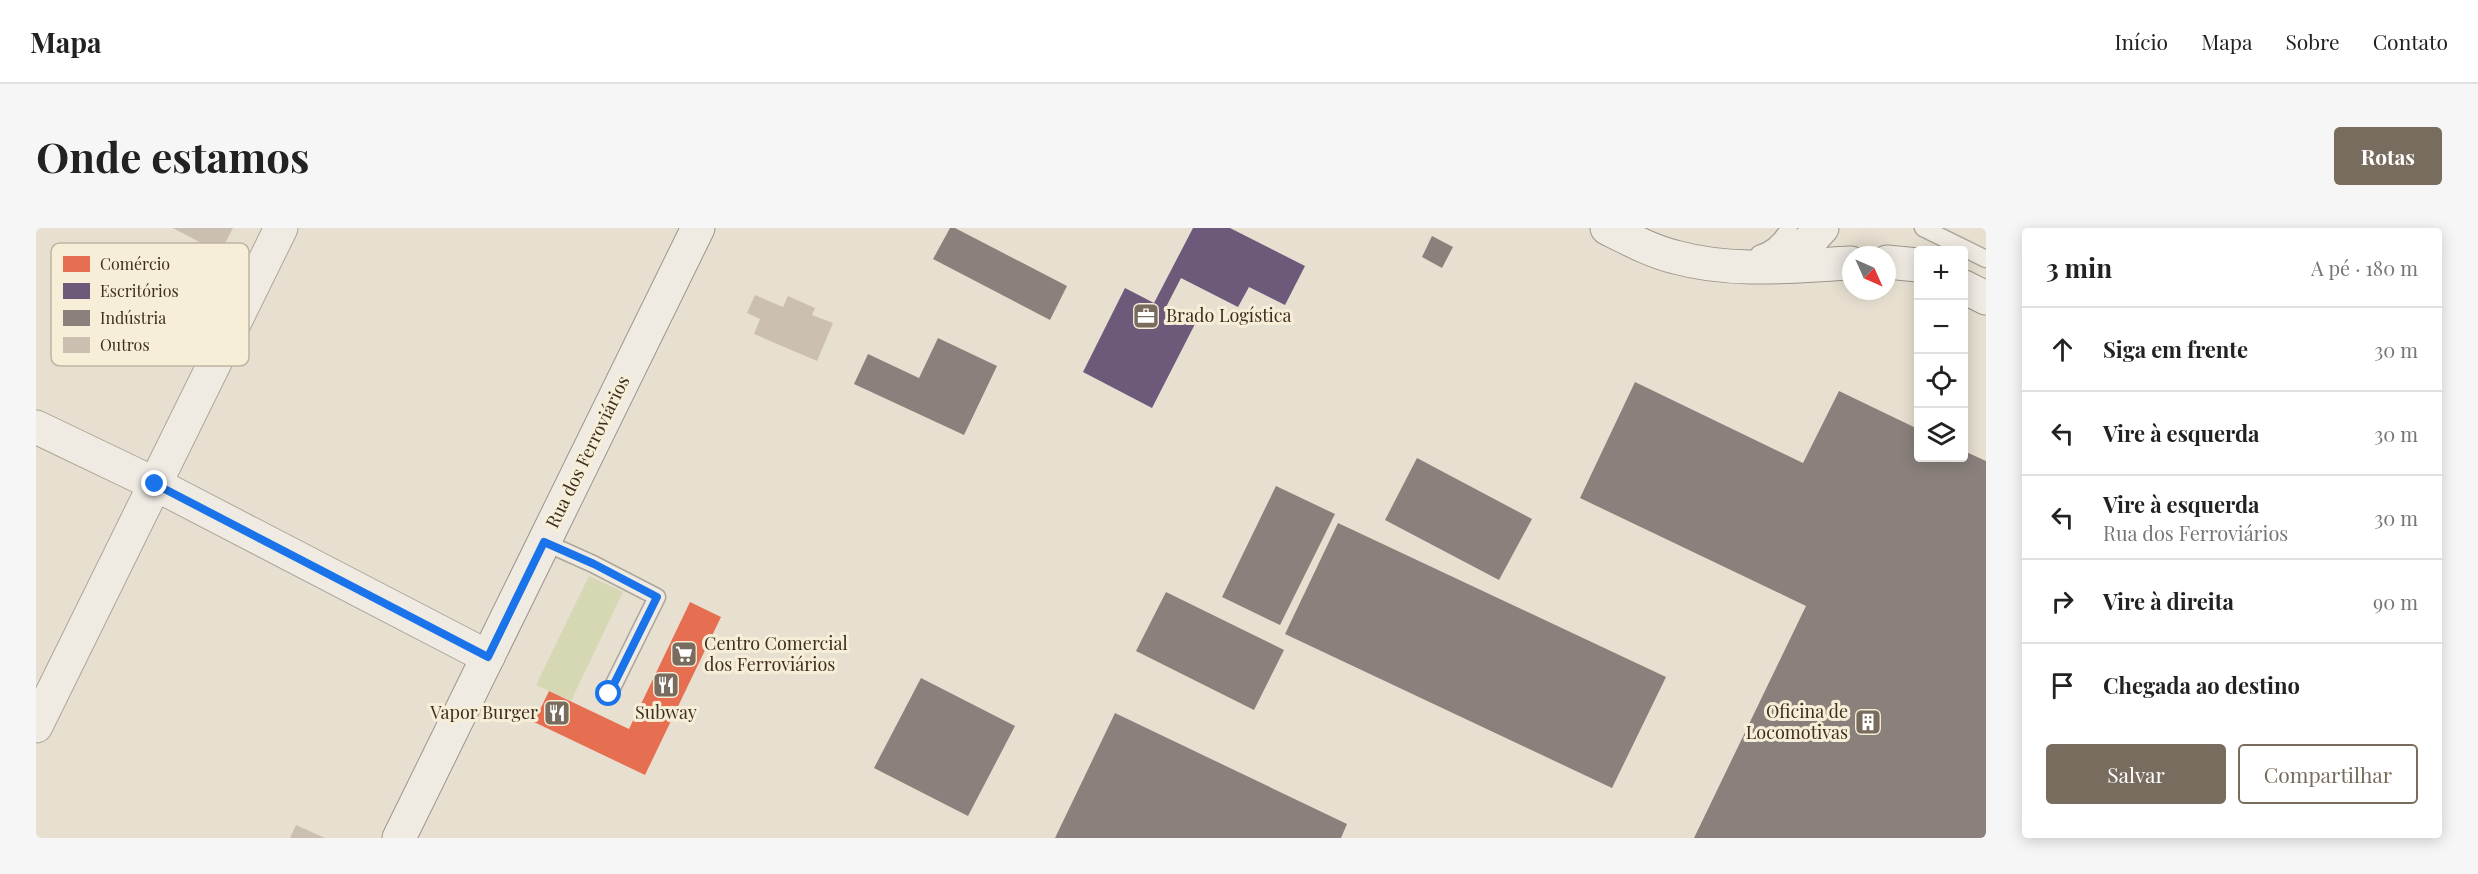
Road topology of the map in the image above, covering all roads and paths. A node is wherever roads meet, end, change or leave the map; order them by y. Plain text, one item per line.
1 (281, 228) edge
2 (698, 228) edge
3 (1607, 228) edge
4 (1789, 228) edge
5 (1822, 228) edge
6 (1923, 228) edge
7 (1674, 257) junction
8 (1986, 259) edge
9 (1896, 262) edge
10 (1842, 263) edge
11 (1914, 264) edge
12 (1755, 268) junction
13 (1968, 289) edge
14 (249, 293) edge
15 (1986, 298) edge
16 (213, 366) edge
17 (36, 427) edge
18 (155, 484) junction
19 (544, 542) junction
20 (488, 657) junction
21 (609, 694) dead end
22 (36, 726) edge
23 (399, 838) edge

1 - 14 street
2 - 19 street, Rua dos Ferroviários
3 - 7 street
4 - 7 lane
5 - 12 street
6 - 8 lane
7 - 12 street
9 - 11 street
10 - 12 street
13 - 15 street
16 - 18 street
17 - 18 street
18 - 20 street
18 - 22 street
19 - 20 street, Rua dos Ferroviários
19 - 21 lane
20 - 23 street, Rua dos Ferroviários

